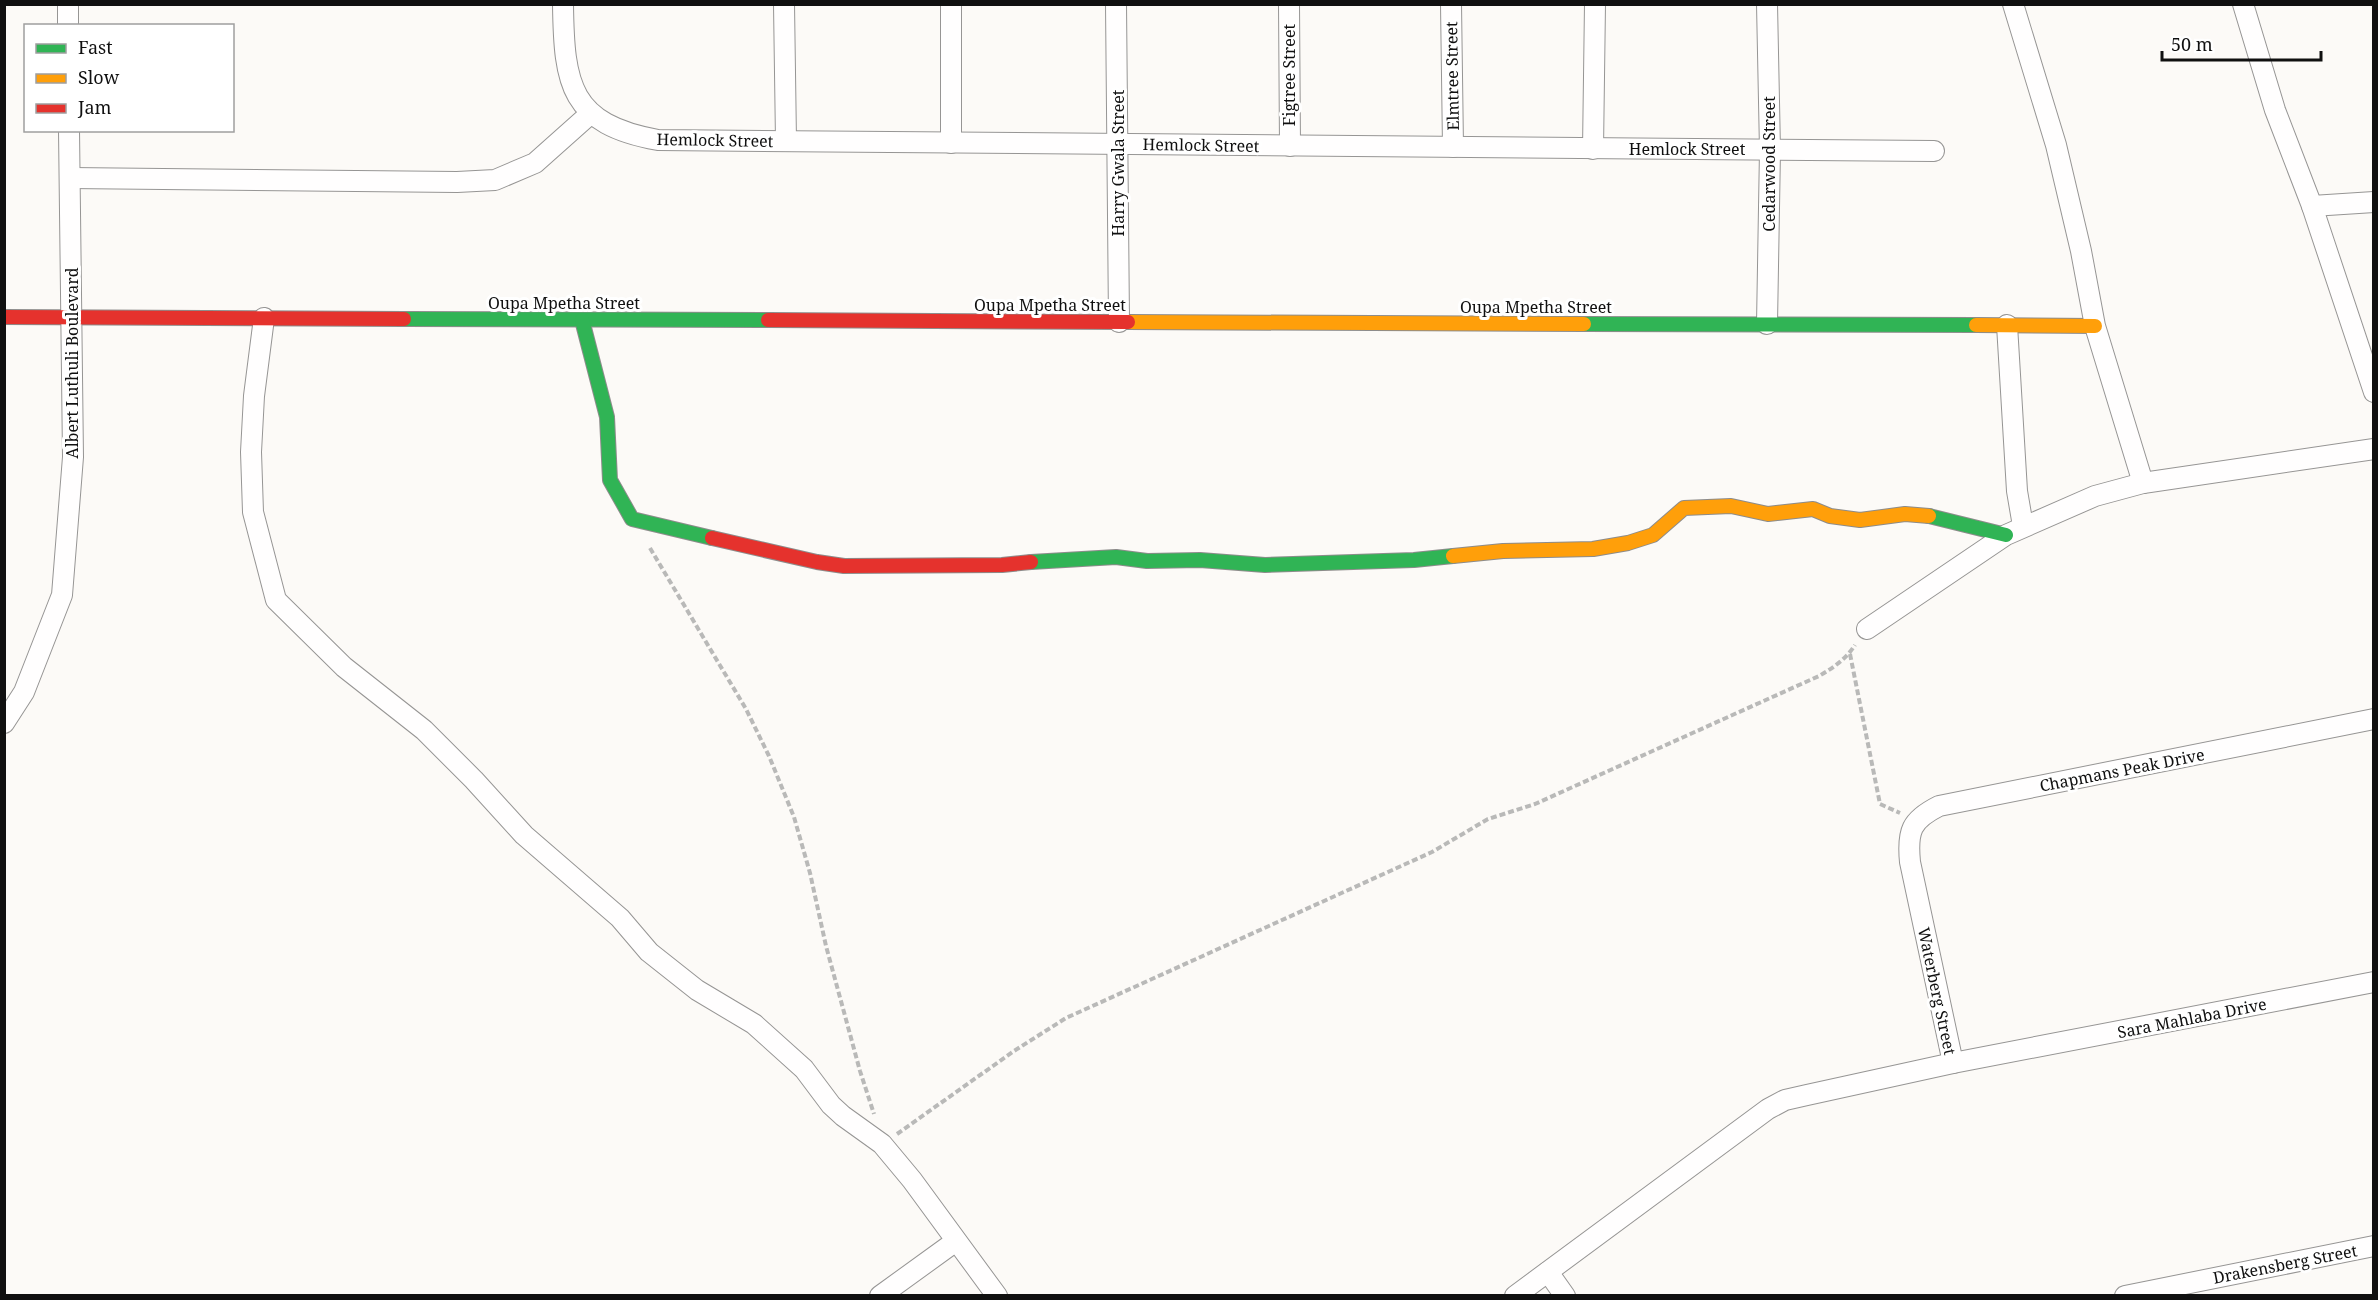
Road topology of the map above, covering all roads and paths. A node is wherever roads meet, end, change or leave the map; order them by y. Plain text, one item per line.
1 (68, 4) edge
2 (563, 4) edge
3 (784, 4) edge
4 (951, 4) edge
5 (1116, 4) edge
6 (1289, 4) edge
7 (1451, 4) edge
8 (1595, 4) edge
9 (1767, 4) edge
10 (2013, 4) edge
11 (2243, 4) edge
12 (68, 24) edge
13 (590, 114) junction
14 (69, 132) edge
15 (786, 141) junction
16 (951, 143) junction
17 (1117, 144) junction
18 (1290, 146) junction
19 (1453, 147) junction
20 (1593, 148) junction
21 (1770, 150) junction
22 (1934, 151) dead end
23 (70, 178) junction
24 (2373, 202) edge
25 (2312, 206) junction
26 (4, 317) edge
27 (71, 318) junction
28 (264, 318) junction
29 (582, 320) junction
30 (1119, 322) junction
31 (1767, 324) junction
32 (2007, 325) junction
33 (2095, 326) junction
34 (2373, 392) edge
35 (2373, 449) edge
36 (2143, 483) junction
37 (632, 519) junction
38 (2014, 531) junction
39 (1867, 629) joint
40 (1850, 653) junction
41 (2373, 719) edge
42 (4, 723) edge
43 (1917, 821) junction
44 (2373, 982) edge
45 (2010, 1053) joint
46 (1953, 1063) junction
47 (882, 1144) junction
48 (956, 1241) junction
49 (2373, 1246) edge
50 (1548, 1272) junction
51 (880, 1296) edge
52 (997, 1296) edge
53 (1515, 1296) edge
54 (1565, 1296) edge
55 (2125, 1296) edge

1 - 12 street
2 - 13 street, Hemlock Street
3 - 15 street
4 - 16 street
5 - 17 street, Harry Gwala Street
6 - 18 street, Figtree Street
7 - 19 street, Elmtree Street
8 - 20 street
9 - 21 street, Cedarwood Street
10 - 33 street
11 - 25 street
13 - 15 street, Hemlock Street
13 - 23 street
14 - 23 street, Albert Luthuli Boulevard
15 - 16 street, Hemlock Street
16 - 17 street, Hemlock Street
17 - 18 street, Hemlock Street
17 - 30 street, Harry Gwala Street
18 - 19 street, Hemlock Street
19 - 20 street, Hemlock Street
20 - 21 street, Hemlock Street
21 - 22 street, Hemlock Street
21 - 31 street, Cedarwood Street
23 - 27 street, Albert Luthuli Boulevard
24 - 25 street
25 - 34 street
26 - 27 street, Oupa Mpetha Street
27 - 28 street, Oupa Mpetha Street
27 - 42 street, Albert Luthuli Boulevard
28 - 29 street, Oupa Mpetha Street
28 - 47 street
29 - 30 street, Oupa Mpetha Street
29 - 37 street
30 - 31 street, Oupa Mpetha Street
31 - 32 street, Oupa Mpetha Street
32 - 33 street, Oupa Mpetha Street
32 - 38 street
33 - 36 street
35 - 36 street
36 - 38 street
37 - 38 street
37 - 47 path
38 - 39 street
39 - 40 path
40 - 43 path
40 - 47 path
41 - 43 street, Chapmans Peak Drive
43 - 46 street, Waterberg Street
44 - 45 street, Sara Mahlaba Drive
45 - 46 street, Waterberg Street
46 - 50 street
47 - 48 street
48 - 51 street
48 - 52 street
49 - 55 street, Drakensberg Street
50 - 53 street
50 - 54 street

